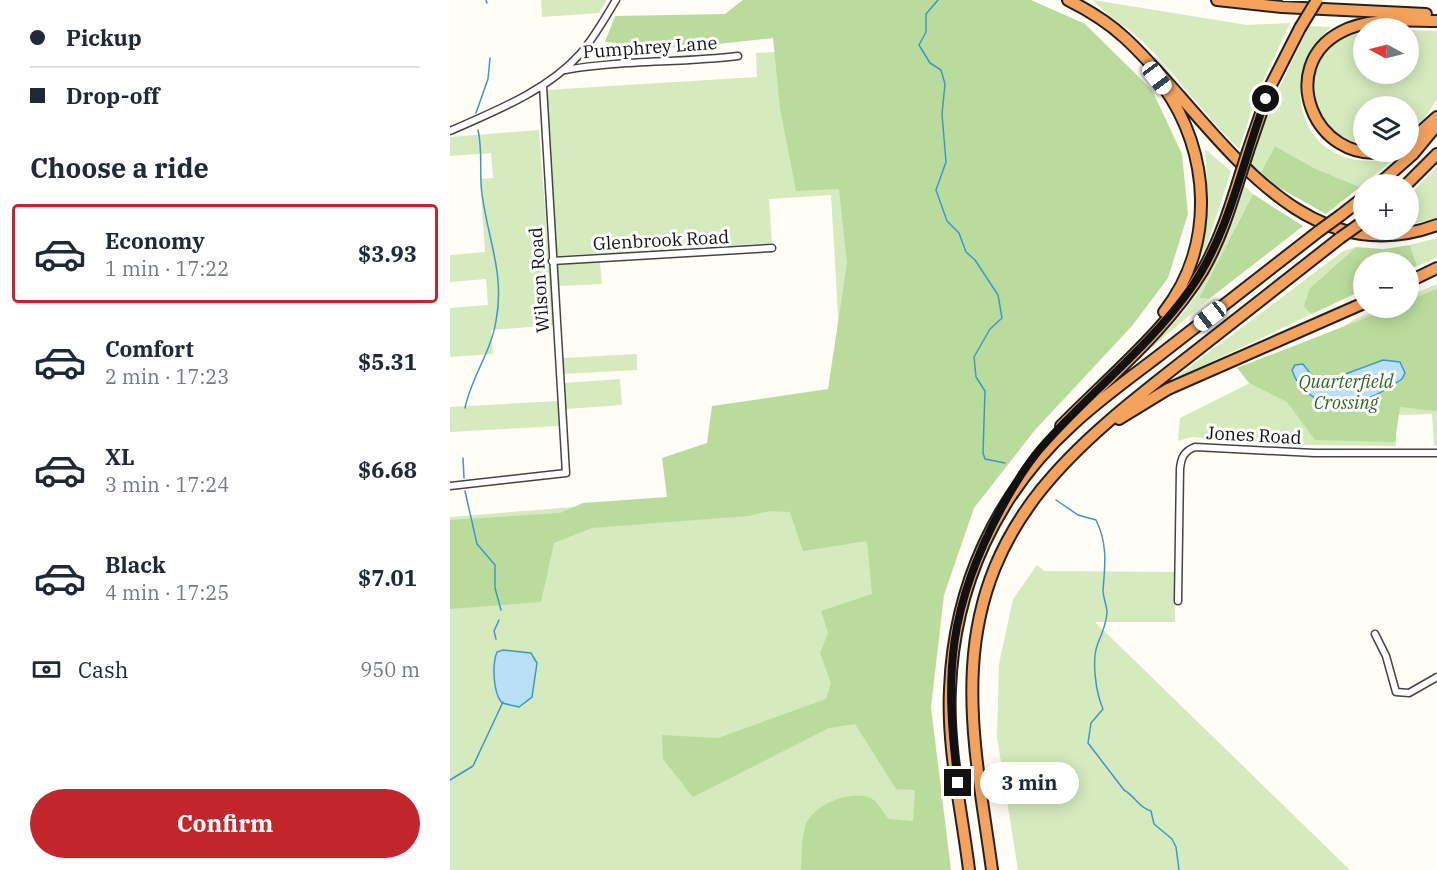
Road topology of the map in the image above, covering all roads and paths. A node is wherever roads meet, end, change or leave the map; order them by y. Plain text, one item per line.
1 (616, 0) edge
2 (1068, 0) edge
3 (1217, 0) edge
4 (1317, 0) edge
5 (1437, 15) edge
6 (1437, 21) edge
7 (1124, 36) junction
8 (738, 56) dead end
9 (564, 70) junction
10 (543, 86) junction
11 (1437, 117) edge
12 (1437, 125) edge
13 (450, 131) edge
14 (1419, 133) edge
15 (1353, 150) edge
16 (1437, 154) edge
17 (1390, 174) edge
18 (1417, 174) edge
19 (1353, 206) edge
20 (1437, 225) edge
21 (1353, 229) edge
22 (772, 248) dead end
23 (552, 261) junction
24 (1437, 269) edge
25 (1419, 277) edge
26 (1353, 308) edge
27 (1129, 357) junction
28 (1077, 450) junction
29 (1437, 453) edge
30 (450, 486) edge
31 (1002, 507) junction
32 (1178, 601) dead end
33 (1375, 634) dead end
34 (1437, 677) edge
35 (969, 870) edge
36 (992, 870) edge

1 - 9 street
2 - 7 highway
3 - 5 highway
4 - 27 highway, bridge
6 - 15 highway
7 - 20 highway
7 - 27 highway
8 - 9 street, Pumphrey Lane
9 - 10 street
10 - 13 street
10 - 23 street, Wilson Road
11 - 14 highway
12 - 17 highway
16 - 18 highway
19 - 31 highway, bridge
21 - 28 highway, bridge
22 - 23 street, Glenbrook Road
23 - 30 street, Wilson Road
24 - 25 highway
26 - 28 highway
27 - 31 highway
28 - 36 highway
29 - 32 street, Jones Road
31 - 35 highway
33 - 34 street

